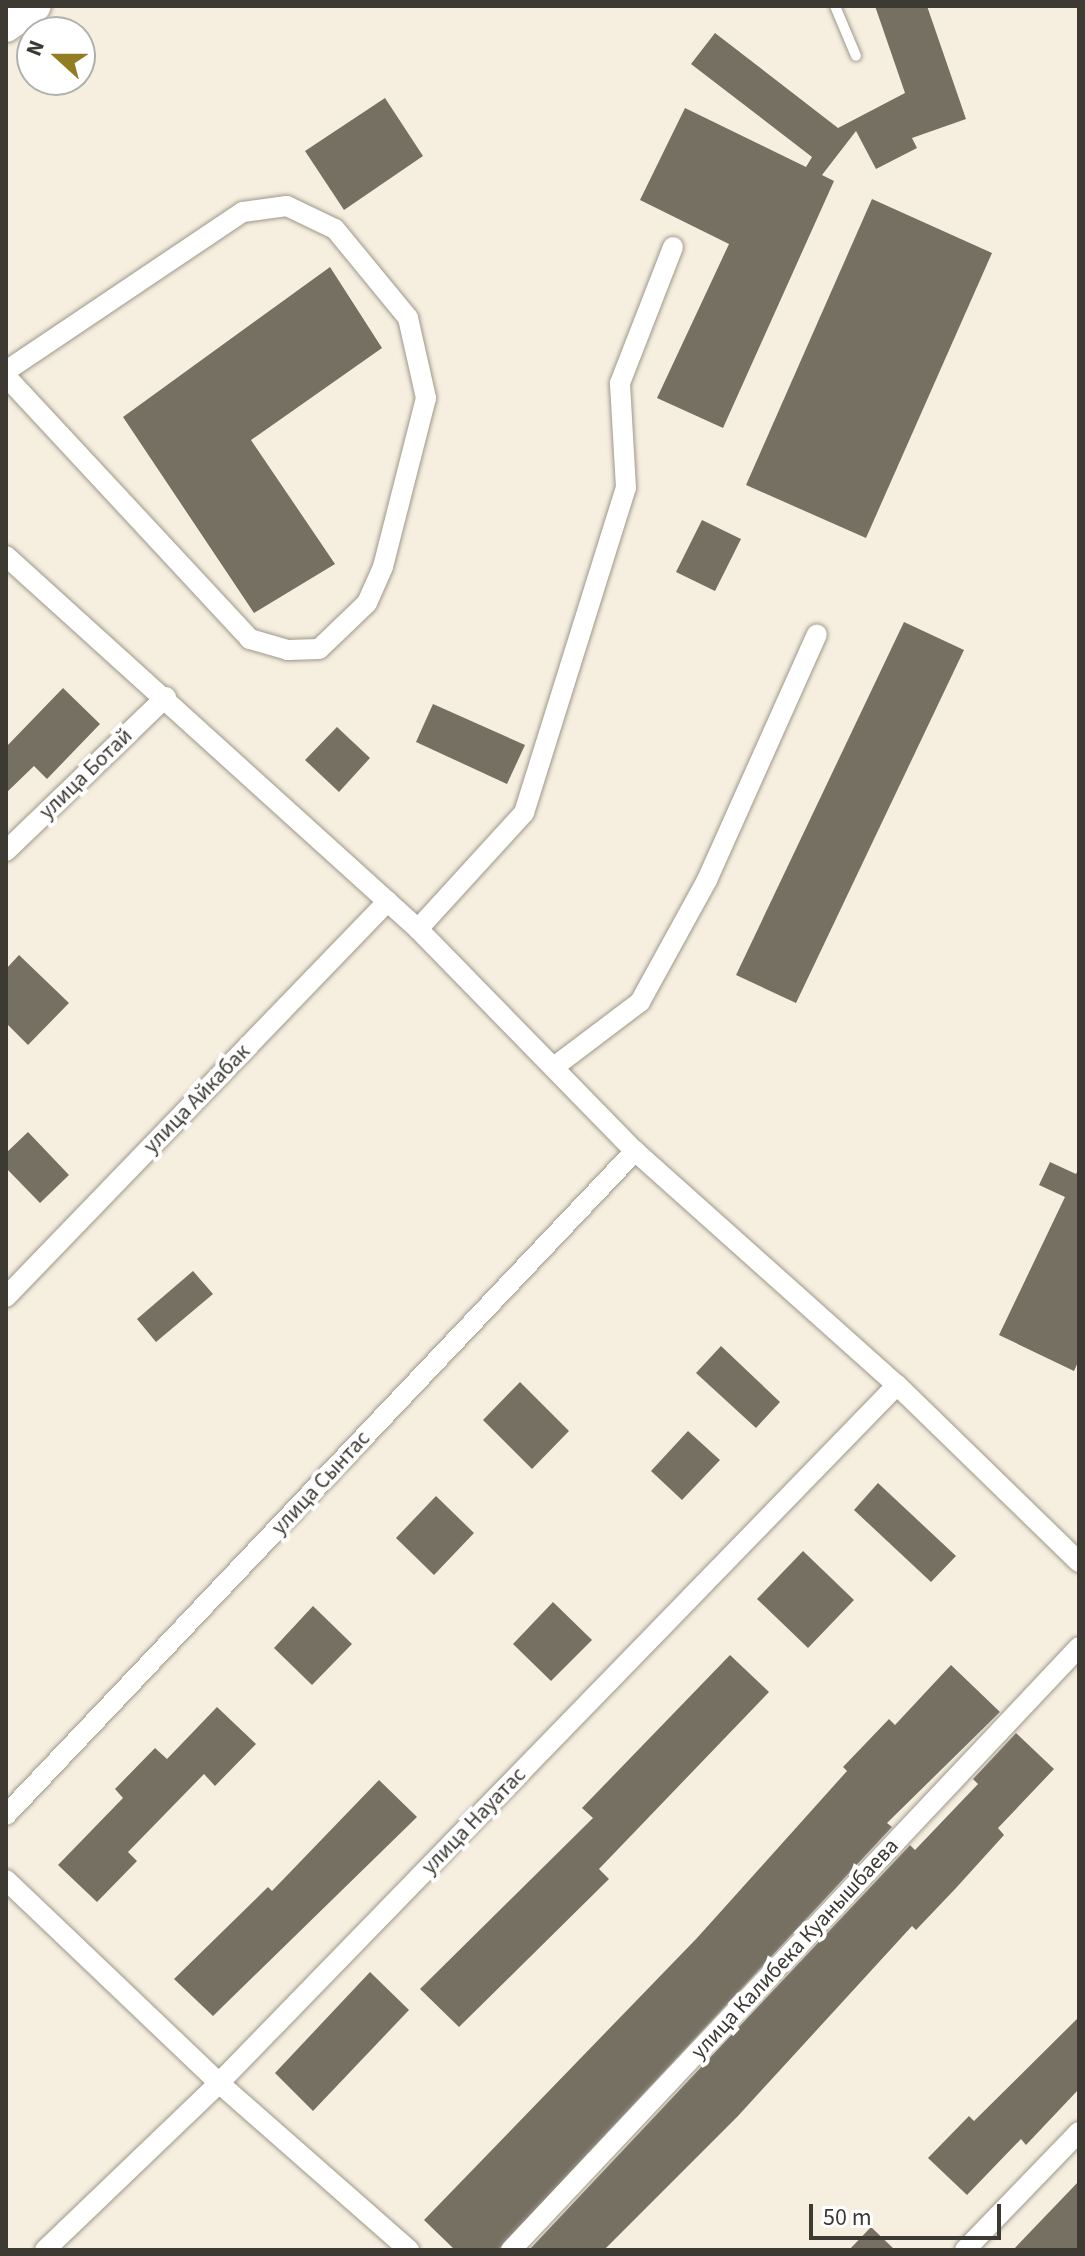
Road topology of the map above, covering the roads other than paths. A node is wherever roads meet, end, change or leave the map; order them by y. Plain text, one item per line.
1 (35, 6) edge
2 (835, 6) edge
3 (6, 26) edge
4 (856, 56) dead end
5 (673, 247) dead end
6 (6, 373) edge
7 (6, 556) edge
8 (817, 634) dead end
9 (166, 697) junction
10 (6, 851) edge
11 (388, 901) junction
12 (418, 929) junction
13 (554, 1067) junction
14 (635, 1151) junction
15 (6, 1297) edge
16 (897, 1385) junction
17 (1079, 1562) edge
18 (1079, 1647) edge
19 (6, 1815) edge
20 (6, 1880) edge
21 (219, 2083) junction
22 (1079, 2132) edge
23 (45, 2250) edge
24 (409, 2250) edge
25 (511, 2250) edge
26 (965, 2250) edge

1 - 3 main road
2 - 4 lane
5 - 12 street
6 - 6 street
7 - 9 street
8 - 13 street
9 - 10 street, улица Ботай
9 - 11 street
11 - 12 street
11 - 15 street, улица Айкабак
12 - 13 street
13 - 14 street
14 - 16 street
14 - 19 street, улица Сынтас
16 - 17 street
16 - 21 street, улица Науатас
18 - 25 street, улица Калибека Куанышбаева
20 - 21 street
21 - 23 street, улица Науатас
21 - 24 street
22 - 26 street

